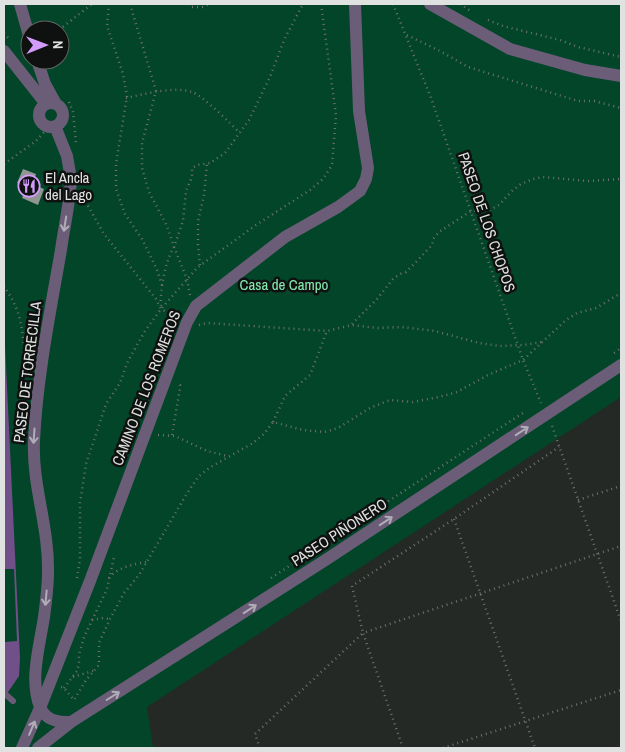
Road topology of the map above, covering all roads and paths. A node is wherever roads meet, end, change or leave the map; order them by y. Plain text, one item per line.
1 (20, 4) edge
2 (92, 4) edge
3 (109, 4) edge
4 (130, 4) edge
5 (188, 4) edge
6 (210, 4) edge
7 (303, 4) edge
8 (354, 4) edge
9 (393, 4) edge
10 (430, 4) edge
11 (460, 4) edge
12 (479, 16) dead end
13 (25, 20) edge
14 (485, 20) dead end
15 (70, 21) edge
16 (405, 35) junction
17 (4, 51) edge
18 (621, 57) edge
19 (40, 70) edge
20 (621, 76) edge
21 (156, 91) junction
22 (126, 98) junction
23 (51, 104) junction
24 (621, 108) edge
25 (52, 126) junction
26 (240, 133) junction
27 (207, 163) junction
28 (4, 164) edge
29 (621, 179) edge
30 (70, 189) junction
31 (471, 211) junction
32 (174, 246) junction
33 (200, 265) dead end
34 (162, 285) junction
35 (621, 294) edge
36 (196, 306) junction
37 (162, 309) junction
38 (187, 322) junction
39 (352, 325) junction
40 (326, 331) junction
41 (543, 342) junction
42 (518, 345) junction
43 (621, 348) edge
44 (613, 354) dead end
45 (523, 360) junction
46 (621, 365) edge
47 (177, 383) dead end
48 (548, 396) dead end
49 (540, 402) junction
50 (532, 407) dead end
51 (546, 415) junction
52 (273, 422) junction
53 (158, 435) dead end
54 (172, 435) junction
55 (559, 447) junction
56 (229, 457) junction
57 (621, 486) edge
58 (578, 500) junction
59 (454, 519) junction
60 (621, 546) edge
61 (598, 554) junction
62 (147, 562) junction
63 (109, 579) dead end
64 (267, 581) dead end
65 (480, 594) junction
66 (110, 619) junction
67 (91, 620) dead end
68 (621, 621) edge
69 (363, 633) junction
70 (96, 670) junction
71 (72, 677) dead end
72 (50, 682) junction
73 (621, 690) edge
74 (4, 692) edge
75 (12, 701) dead end
76 (40, 708) junction
77 (526, 721) junction
78 (71, 722) junction
79 (22, 748) edge
80 (38, 748) edge
81 (260, 748) edge
82 (403, 748) edge
83 (442, 748) edge
84 (535, 748) edge

1 - 13 street
2 - 15 path
3 - 22 path
4 - 21 path
5 - 6 path
7 - 26 path
8 - 36 street, CAMINO DE LOS ROMEROS
9 - 16 path, PASEO DE LOS CHOPOS
10 - 20 street
11 - 12 path
14 - 18 path
16 - 24 path
16 - 31 path, PASEO DE LOS CHOPOS
17 - 23 street
19 - 23 street, PASEO DE TORRECILLA
21 - 22 path
21 - 26 path
21 - 32 path
22 - 34 path
23 - 25 street, PASEO DE TORRECILLA
23 - 25 street, PASEO DE TORRECILLA
25 - 28 path
25 - 30 street, PASEO DE TORRECILLA
26 - 27 path
27 - 32 path
27 - 33 path
29 - 31 path
30 - 37 path
30 -> 76 street, PASEO DE TORRECILLA
31 - 39 path
31 - 42 path, PASEO DE LOS CHOPOS
32 - 34 path
32 - 36 path
34 - 37 path
35 - 41 path
36 - 38 street, CAMINO DE LOS ROMEROS
37 - 38 path
38 - 40 path
38 - 72 street, CAMINO DE LOS ROMEROS
39 - 40 path
39 - 42 path
40 - 52 path
41 - 42 path
41 - 45 path
42 - 45 path, PASEO DE LOS CHOPOS
43 - 44 path
45 - 49 path, PASEO DE LOS CHOPOS
45 - 52 path
46 - 51 street, PASEO PIÑONERO
47 - 54 path
48 - 49 path
49 - 51 path, PASEO DE LOS CHOPOS
50 - 64 path
51 - 55 path, PASEO DE LOS CHOPOS
78 -> 51 street, PASEO PIÑONERO
52 - 56 path
53 - 54 path
54 - 56 path
55 - 58 path, PASEO DE LOS CHOPOS
55 - 59 path
56 - 62 path
57 - 58 path
58 - 61 path, PASEO DE LOS CHOPOS
59 - 65 path
59 - 69 path
60 - 61 path
61 - 65 path
61 - 68 path, PASEO DE LOS CHOPOS
62 - 63 path
62 - 66 path
65 - 69 path
65 - 77 path
66 - 67 path
66 - 70 path
69 - 81 path
69 - 82 path
70 - 71 path
70 - 72 path
72 - 76 street, CAMINO DE LOS ROMEROS
73 - 77 path
74 - 75 lane
76 - 78 street
79 -> 76 street, CAMINO DE LOS ROMEROS
77 - 83 path
77 - 84 path
78 - 80 street, PASEO PIÑONERO

